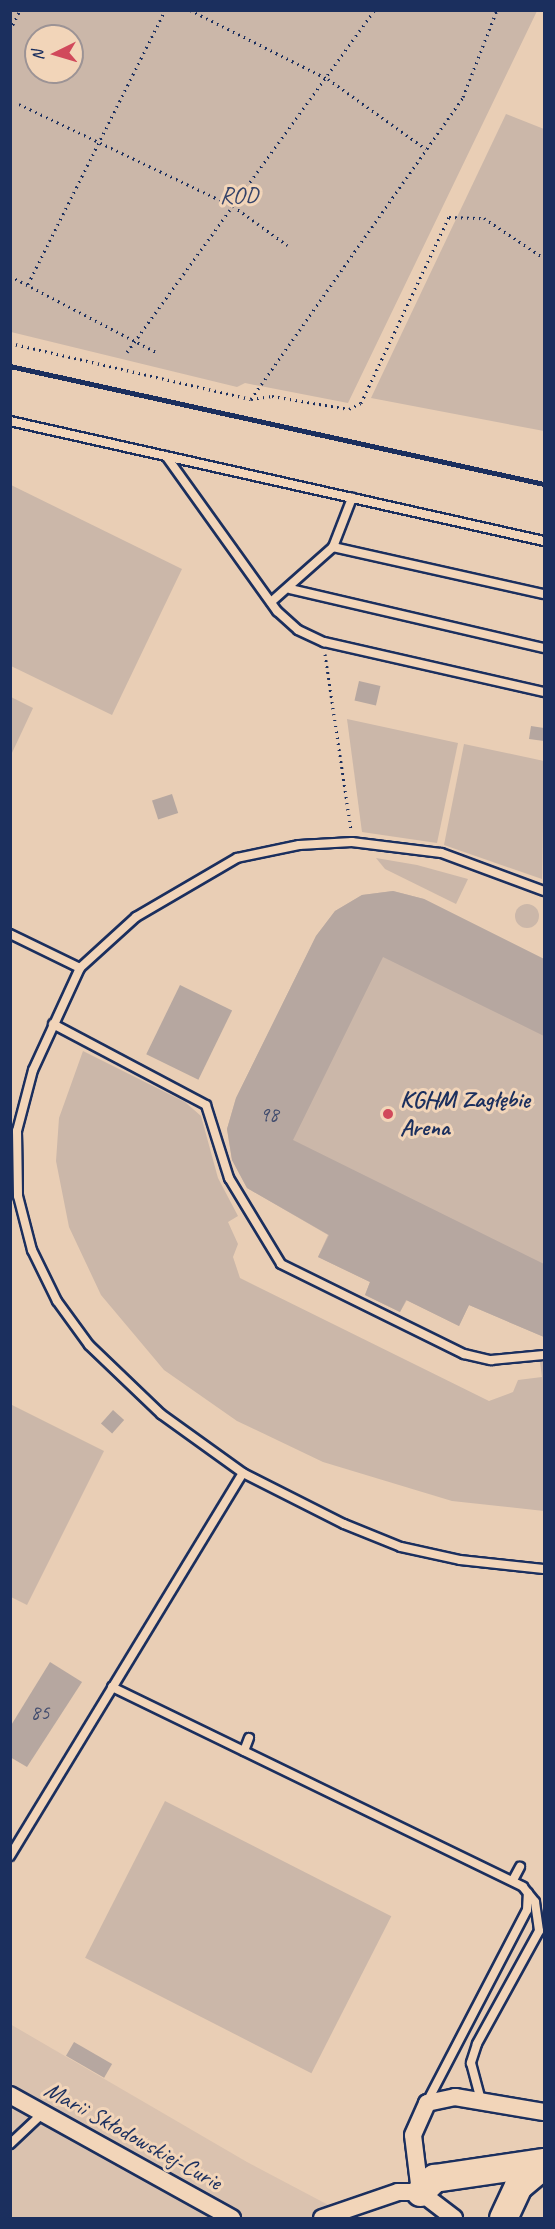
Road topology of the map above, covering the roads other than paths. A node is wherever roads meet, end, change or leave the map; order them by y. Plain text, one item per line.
1 (10, 421) edge
2 (166, 456) junction
3 (351, 498) junction
4 (544, 541) edge
5 (333, 547) junction
6 (290, 589) junction
7 (544, 594) edge
8 (271, 602) junction
9 (544, 648) edge
10 (544, 692) edge
11 (544, 891) edge
12 (10, 934) edge
13 (80, 968) junction
14 (52, 1024) junction
15 (544, 1355) edge
16 (243, 1473) junction
17 (544, 1569) edge
18 (112, 1687) junction
19 (249, 1738) dead end
20 (244, 1751) junction
21 (10, 1856) edge
22 (520, 1867) dead end
23 (513, 1880) junction
24 (528, 1893) junction
25 (10, 2095) edge
26 (481, 2101) junction
27 (427, 2103) junction
28 (544, 2112) edge
29 (43, 2113) junction
30 (10, 2144) edge
31 (544, 2163) edge
32 (420, 2192) junction
33 (232, 2218) edge
34 (322, 2218) edge
35 (454, 2218) edge
36 (503, 2218) edge

1 - 2 lane
2 - 3 lane
2 - 8 lane
3 - 4 lane
3 - 5 lane
5 - 6 lane
5 - 7 lane
6 - 8 lane
6 - 9 lane
8 - 10 lane
11 - 13 lane
12 - 13 lane
13 - 14 lane
14 - 15 lane
14 - 16 lane
16 - 17 lane
16 - 18 lane
18 - 20 lane
18 - 21 lane
19 - 20 lane
20 - 23 lane
22 - 23 lane
23 - 24 lane
24 - 26 lane
24 - 27 lane
25 - 29 street, Marii Skłodowskiej-Curie
26 - 27 street
26 - 28 street
27 - 32 street
29 - 30 lane
29 - 33 street, Marii Skłodowskiej-Curie
31 - 32 main road
31 - 36 main road
32 - 34 street
32 - 35 street

